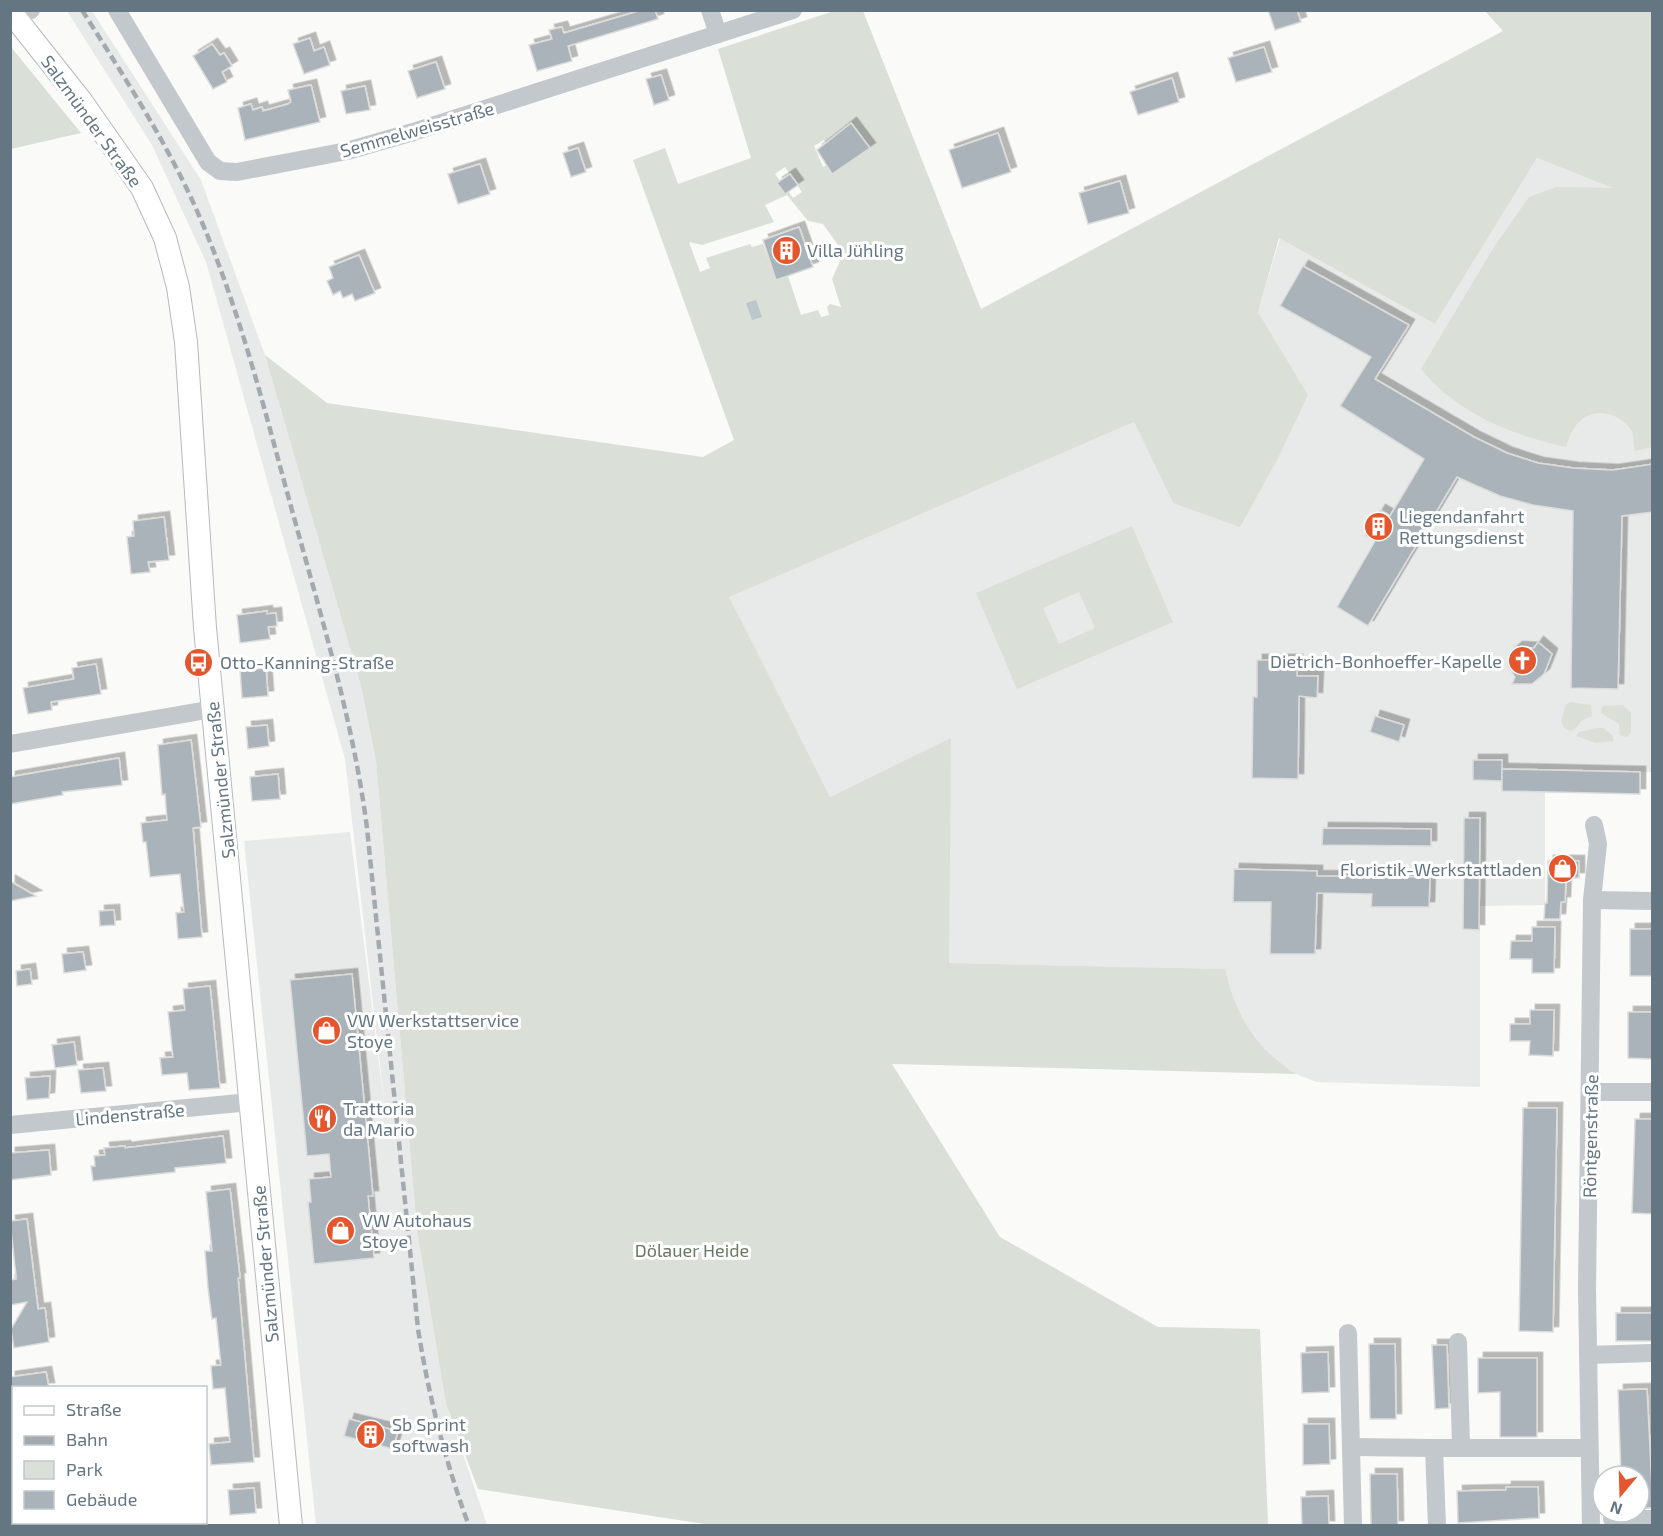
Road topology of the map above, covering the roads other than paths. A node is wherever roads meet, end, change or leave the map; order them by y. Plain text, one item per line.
1 (117, 10) edge
2 (710, 10) edge
3 (793, 10) edge
4 (19, 13) edge
5 (718, 34) junction
6 (213, 709) junction
7 (10, 744) edge
8 (1594, 825) dead end
9 (1592, 900) junction
10 (1653, 901) edge
11 (1591, 1089) junction
12 (1653, 1092) edge
13 (250, 1102) junction
14 (10, 1125) edge
15 (1348, 1333) dead end
16 (1458, 1342) dead end
17 (1653, 1353) edge
18 (1588, 1355) junction
19 (1461, 1446) junction
20 (1351, 1447) junction
21 (1434, 1448) junction
22 (1589, 1448) junction
23 (291, 1526) edge
24 (1353, 1526) edge
25 (1437, 1526) edge
26 (1591, 1526) edge

1 - 5 street, Semmelweisstraße
2 - 5 street
3 - 5 street, Semmelweisstraße
4 - 6 main road, Salzmünder Straße
6 - 7 street
6 - 13 main road, Salzmünder Straße
8 - 9 street, Röntgenstraße
9 - 10 street
9 - 11 street, Röntgenstraße
11 - 12 street
11 - 18 street, Röntgenstraße
13 - 14 street, Lindenstraße
13 - 23 main road, Salzmünder Straße
15 - 20 street
16 - 19 street
17 - 18 street
18 - 22 street, Röntgenstraße
19 - 21 street
19 - 22 street
20 - 21 street
20 - 24 street
21 - 25 street
22 - 26 street, Röntgenstraße

